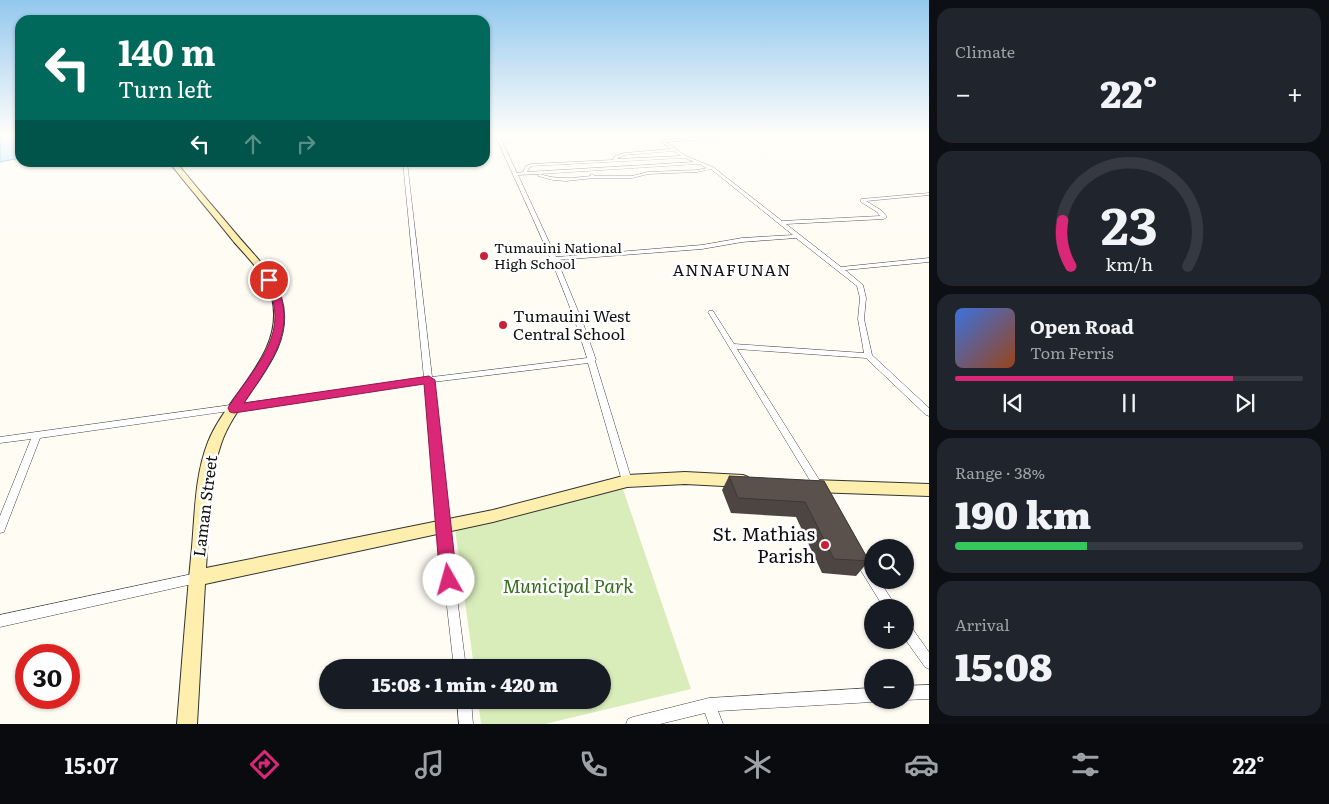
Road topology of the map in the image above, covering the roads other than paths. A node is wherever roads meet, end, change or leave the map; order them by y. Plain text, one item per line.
1 (178, 169) edge
2 (406, 169) edge
3 (513, 169) edge
4 (526, 169) edge
5 (613, 169) joint
6 (616, 169) edge
7 (708, 169) edge
8 (713, 169) edge
9 (588, 171) junction
10 (515, 174) junction
11 (524, 174) junction
12 (538, 174) junction
13 (594, 177) junction
14 (929, 194) edge
15 (781, 223) junction
16 (796, 236) junction
17 (554, 259) junction
18 (929, 260) edge
19 (839, 269) junction
20 (711, 312) dead end
21 (730, 346) junction
22 (868, 356) junction
23 (592, 360) junction
24 (429, 380) junction
25 (234, 408) junction
26 (929, 414) edge
27 (38, 435) junction
28 (0, 440) edge
29 (627, 481) junction
30 (758, 482) edge
31 (801, 485) edge
32 (929, 490) edge
33 (821, 491) junction
34 (442, 527) junction
35 (0, 529) edge
36 (856, 553) edge
37 (864, 566) edge
38 (197, 578) junction
39 (0, 620) edge
40 (914, 641) edge
41 (459, 659) edge
42 (929, 663) edge
43 (929, 692) edge
44 (914, 693) edge
45 (864, 695) edge
46 (709, 705) junction
47 (465, 709) edge
48 (186, 724) edge
49 (466, 724) edge
50 (633, 724) edge
51 (716, 724) edge

1 - 25 main road, Laman Street
2 - 24 street
3 - 10 street
4 - 11 street
5 - 6 street
5 - 9 street
7 - 13 street
8 - 15 street
9 - 12 street
9 - 13 street
10 - 11 street
10 - 17 street
11 - 12 street
12 - 13 street
14 - 15 street
15 - 16 street
16 - 17 street
16 - 19 street
17 - 23 street
18 - 19 street
19 - 22 street
20 - 21 street
21 - 22 street
21 - 33 street
22 - 26 street
23 - 24 street
23 - 29 street
24 - 25 street
24 - 34 street
25 - 27 street
25 - 38 main road, Laman Street
27 - 28 street
27 - 35 street
29 - 30 main road
29 - 34 main road
31 - 33 main road
32 - 33 main road
34 - 38 main road
34 - 41 street
36 - 37 street
38 - 39 street
38 - 48 main road, Laman Street
40 - 42 street
43 - 44 street
45 - 46 street
46 - 50 street
46 - 51 street
47 - 49 street

